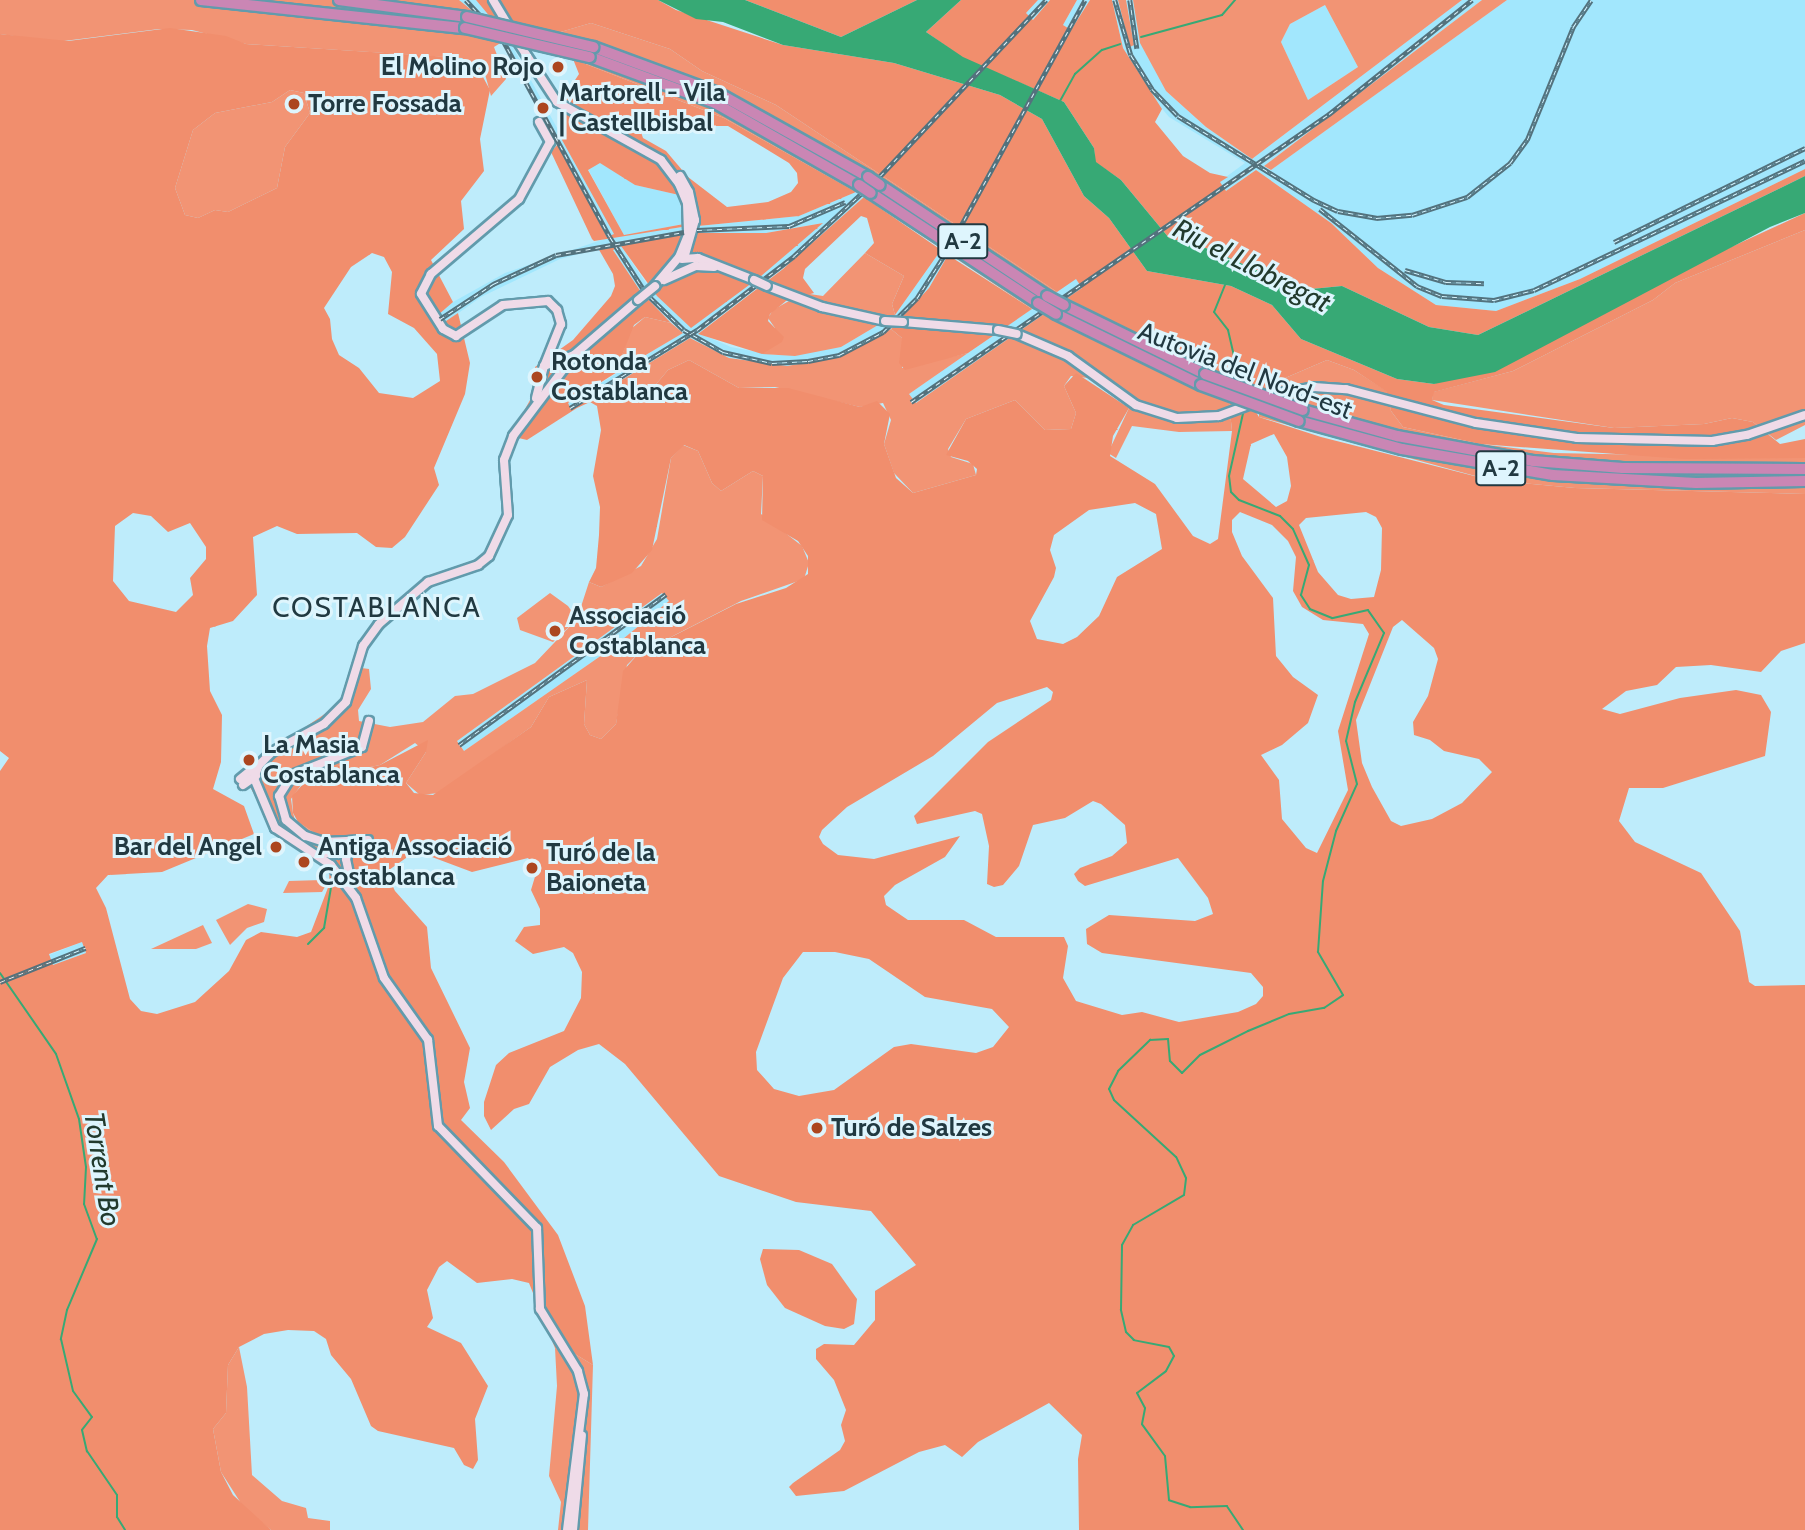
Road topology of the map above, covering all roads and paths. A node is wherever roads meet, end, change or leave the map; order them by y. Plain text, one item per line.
1 (201, 0) edge
2 (339, 0) edge
3 (494, 2) edge
4 (466, 22) junction
5 (539, 122) dead end
6 (668, 167) junction
7 (688, 214) junction
8 (690, 245) junction
9 (684, 258) junction
10 (697, 262) junction
11 (671, 271) junction
12 (551, 351) junction
13 (574, 355) junction
14 (556, 363) junction
15 (543, 371) junction
16 (561, 373) junction
17 (555, 380) junction
18 (534, 404) junction
19 (1301, 415) junction
20 (1805, 415) edge
21 (1805, 468) edge
22 (1805, 481) edge
23 (369, 721) dead end
24 (263, 764) junction
25 (246, 779) junction
26 (264, 795) junction
27 (282, 834) junction
28 (368, 840) dead end
29 (350, 845) junction
30 (323, 857) junction
31 (341, 859) junction
32 (345, 877) junction
33 (583, 1401) junction
34 (567, 1530) edge
35 (573, 1530) edge

1 - 4 highway, Autovia del Nord-est / A-2
2 - 4 highway, Autovia del Nord-est / A-2
3 - 6 main road
4 - 19 highway, Autovia del Nord-est / A-2, bridge
5 - 12 main road
6 - 7 main road
6 - 8 main road
7 - 9 main road
7 - 11 main road
8 - 9 main road
8 - 10 main road
9 - 10 main road
9 - 11 main road
10 - 11 main road
10 - 20 main road, bridge
11 - 13 main road, bridge
12 - 14 main road
12 - 15 main road
13 - 14 main road
13 - 16 main road
14 - 15 main road
14 - 16 main road
15 - 17 main road
15 - 18 main road
16 - 17 main road
17 - 18 main road
18 - 24 main road
19 - 21 highway, Autovia del Nord-est / A-2
19 - 22 highway, Autovia del Nord-est / A-2
23 - 29 main road
24 - 25 main road
24 - 26 main road
25 - 26 main road
25 - 27 main road
26 - 27 main road
27 - 30 main road
28 - 29 main road
29 - 31 main road
30 - 31 main road
30 - 32 main road
31 - 32 main road
32 - 33 main road
33 - 34 main road
33 - 35 main road

